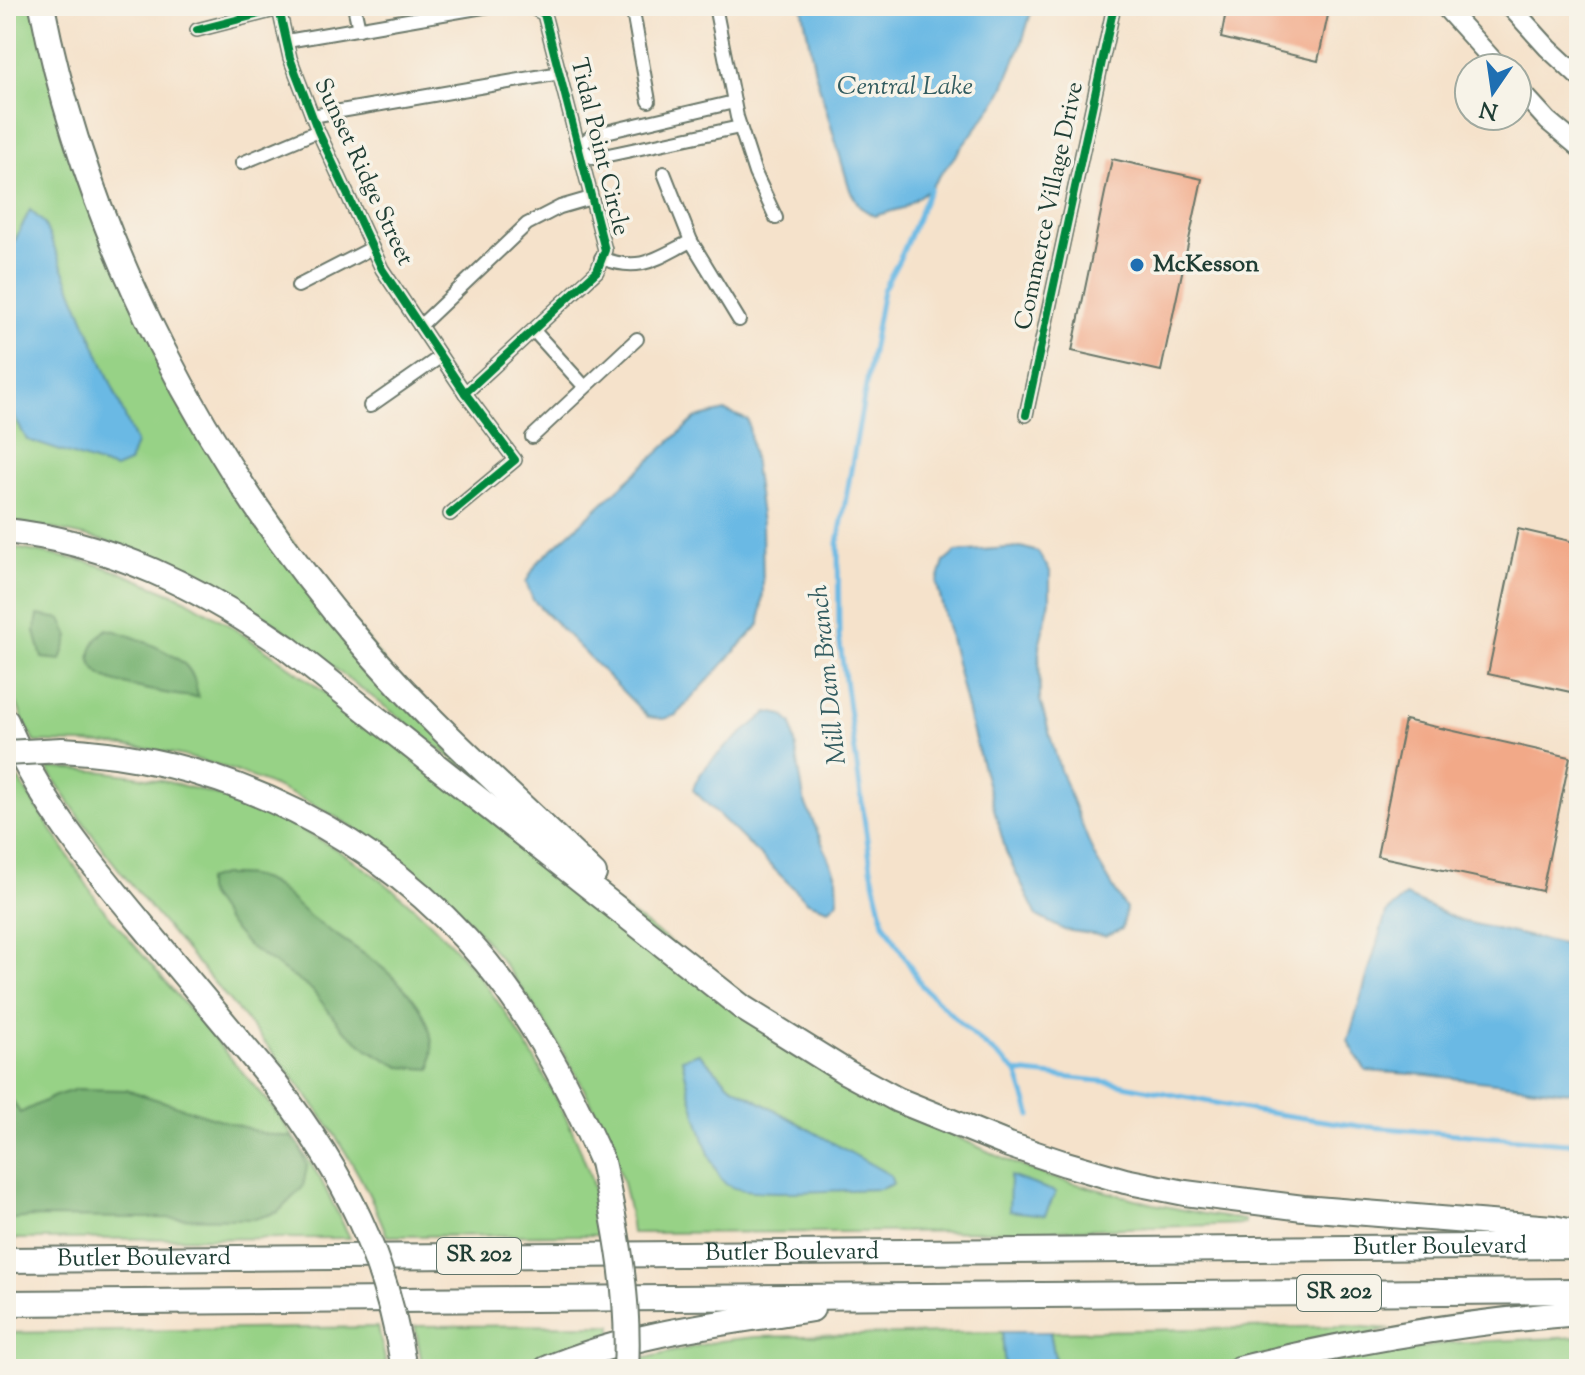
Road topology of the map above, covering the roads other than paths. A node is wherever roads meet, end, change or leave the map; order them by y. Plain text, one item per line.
1 (42, 6) edge
2 (354, 6) edge
3 (489, 6) edge
4 (632, 6) edge
5 (715, 6) edge
6 (1114, 6) edge
7 (1444, 6) edge
8 (1510, 6) edge
9 (536, 7) edge
10 (359, 29) junction
11 (197, 30) dead end
12 (287, 41) junction
13 (1486, 52) edge
14 (560, 73) junction
15 (1579, 77) edge
16 (649, 101) dead end
17 (734, 102) junction
18 (1533, 105) edge
19 (312, 116) junction
20 (740, 127) junction
21 (318, 131) junction
22 (578, 147) junction
23 (1579, 147) edge
24 (242, 163) dead end
25 (664, 173) dead end
26 (591, 198) junction
27 (776, 218) dead end
28 (691, 241) junction
29 (372, 248) junction
30 (601, 258) junction
31 (298, 286) dead end
32 (739, 320) dead end
33 (420, 326) junction
34 (534, 331) junction
35 (637, 339) dead end
36 (440, 357) junction
37 (584, 386) junction
38 (465, 393) junction
39 (370, 406) dead end
40 (1026, 415) dead end
41 (532, 437) dead end
42 (450, 514) dead end
43 (6, 531) edge
44 (6, 721) edge
45 (6, 753) edge
46 (696, 973) junction
47 (1579, 1233) edge
48 (1579, 1246) edge
49 (6, 1260) edge
50 (1579, 1291) edge
51 (891, 1296) junction
52 (6, 1303) edge
53 (1579, 1313) edge
54 (404, 1369) edge
55 (546, 1369) edge
56 (626, 1369) edge
57 (1239, 1369) edge

1 - 46 highway
2 - 10 street
3 - 10 street
4 - 16 street
5 - 17 street
6 - 40 street, Commerce Village Drive
7 - 13 main road
8 - 15 main road
9 - 14 street, Tidal Point Circle
10 - 12 street
11 - 12 street, Sunset Ridge Street
12 - 19 street, Sunset Ridge Street
14 - 19 street
14 - 22 street, Tidal Point Circle
17 - 20 street
17 - 22 street
18 - 23 main road
19 - 21 street, Sunset Ridge Street
20 - 22 street
20 - 27 street
21 - 24 street
21 - 29 street, Sunset Ridge Street
22 - 26 street, Tidal Point Circle
25 - 28 street
26 - 30 street, Tidal Point Circle
26 - 33 street
28 - 30 street
28 - 32 street
29 - 31 street
29 - 33 street, Sunset Ridge Street
30 - 34 street, Tidal Point Circle
33 - 36 street, Sunset Ridge Street
34 - 37 street
34 - 38 street, Tidal Point Circle
35 - 37 street
36 - 38 street, Sunset Ridge Street
36 - 39 street
37 - 41 street
38 - 42 street, Sunset Ridge Street
43 - 46 highway
44 - 54 highway, bridge
45 - 56 highway, bridge
46 - 47 highway
48 - 49 highway, Butler Boulevard / SR 202
50 - 51 highway, Butler Boulevard / SR 202
51 - 52 highway, Butler Boulevard / SR 202
51 - 55 highway
53 - 57 highway

